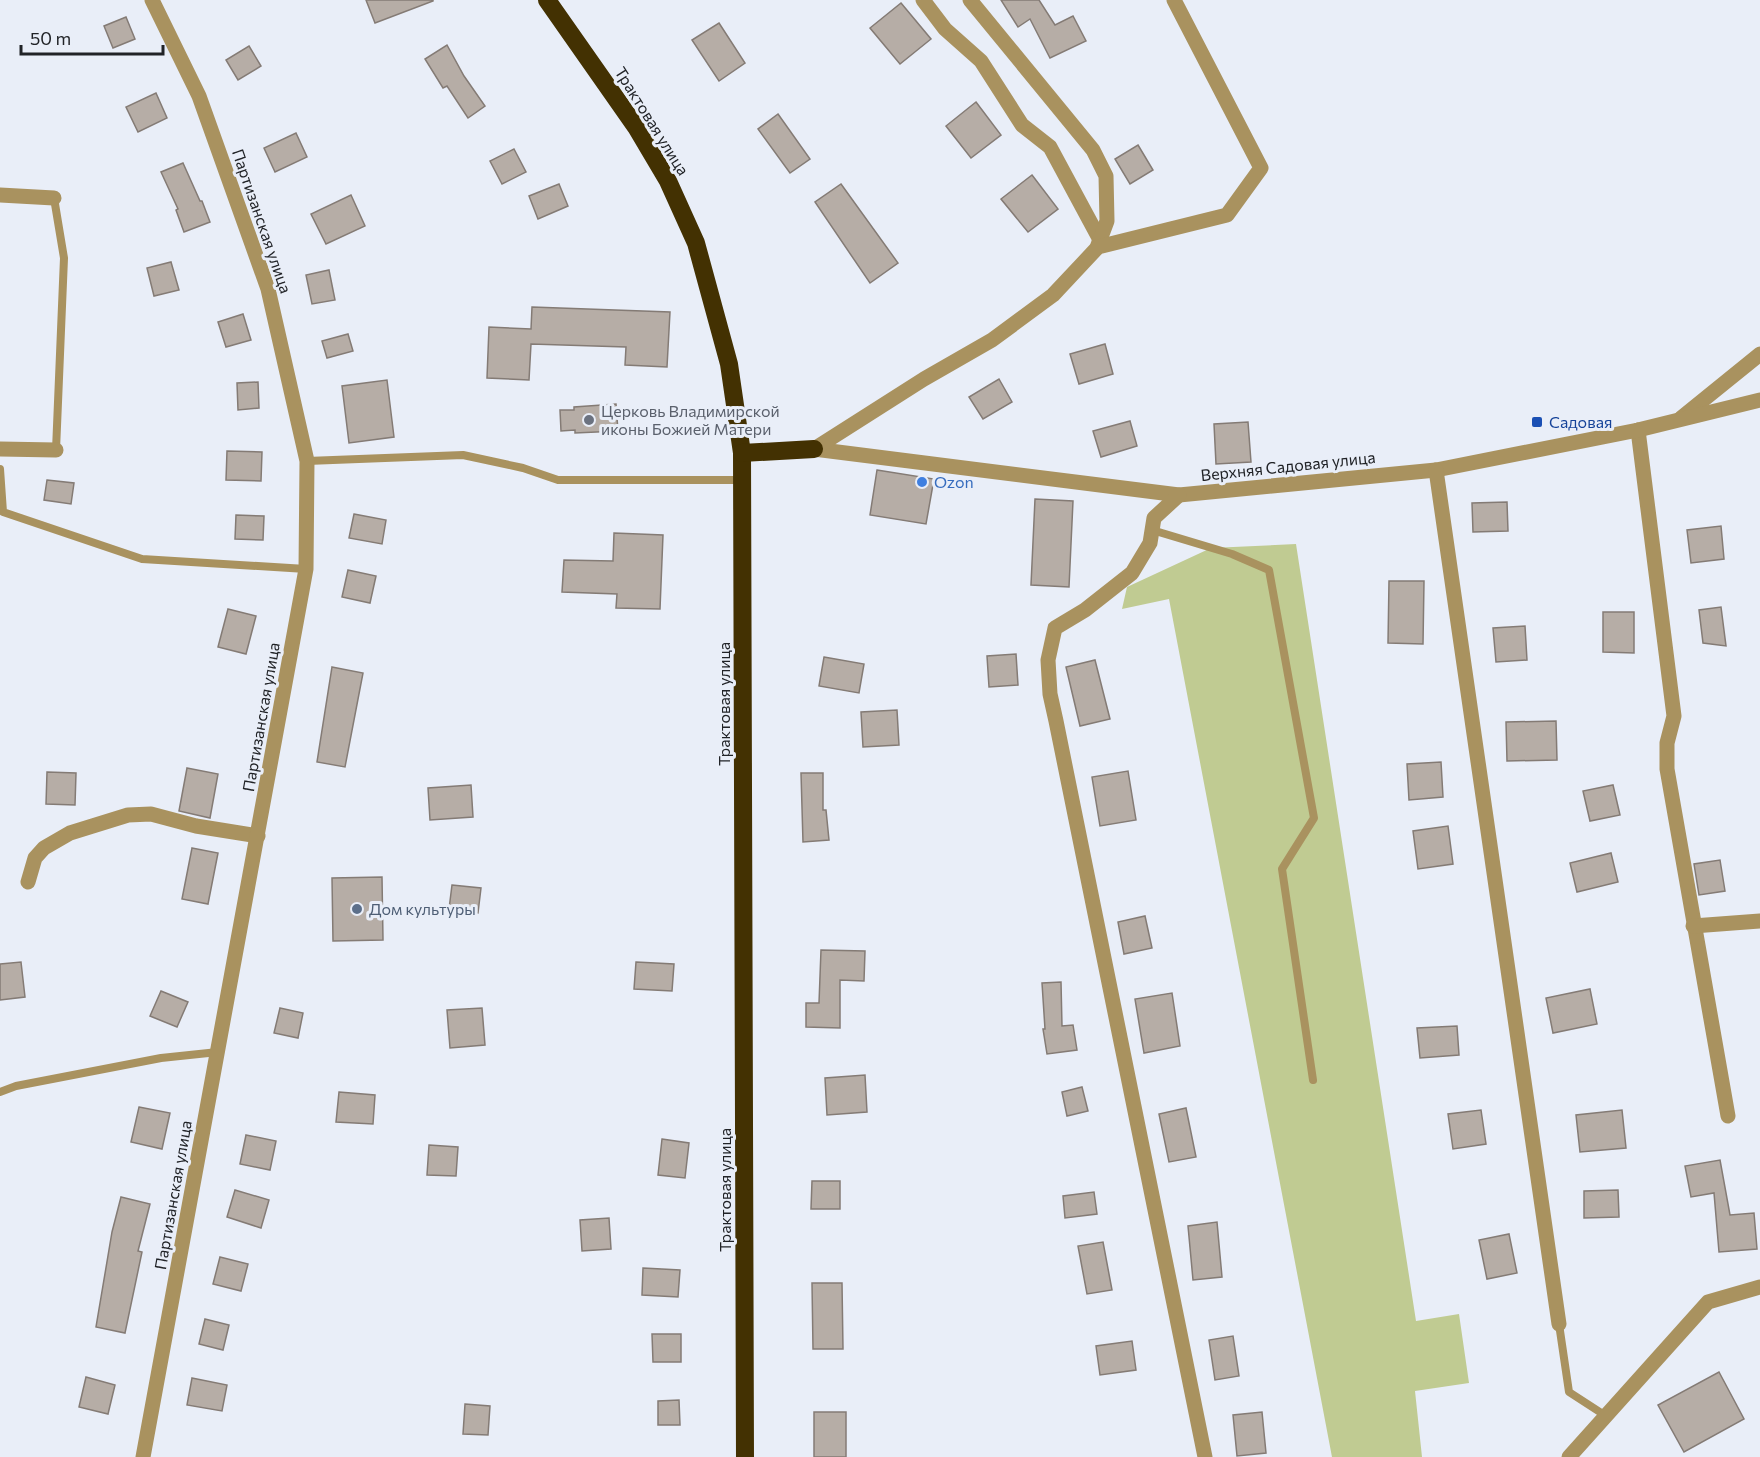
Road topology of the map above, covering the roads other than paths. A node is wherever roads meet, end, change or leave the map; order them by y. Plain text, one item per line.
1 (152, 0) edge
2 (546, 0) edge
3 (923, 0) edge
4 (970, 0) edge
5 (1174, 0) edge
6 (0, 195) edge
7 (54, 198) joint
8 (1098, 242) junction
9 (1760, 354) edge
10 (1760, 400) edge
11 (1679, 420) junction
12 (1638, 430) junction
13 (0, 449) edge
14 (814, 449) junction
15 (56, 450) joint
16 (742, 453) junction
17 (307, 461) junction
18 (0, 469) edge
19 (1436, 470) junction
20 (743, 480) junction
21 (1179, 495) junction
22 (1152, 530) junction
23 (306, 569) junction
24 (258, 837) junction
25 (28, 882) dead end
26 (1760, 921) edge
27 (1693, 926) junction
28 (218, 1052) junction
29 (1313, 1080) dead end
30 (0, 1092) edge
31 (1728, 1116) dead end
32 (1760, 1287) edge
33 (1559, 1324) joint
34 (1606, 1416) junction
35 (143, 1457) edge
36 (745, 1457) edge
37 (1204, 1457) edge
38 (1569, 1457) edge

1 - 17 street, Партизанская улица
2 - 16 highway, Трактовая улица
3 - 8 street
4 - 8 street
5 - 8 street
6 - 7 street
7 - 15 lane
8 - 14 street
9 - 11 street
10 - 11 street, Верхняя Садовая улица
11 - 12 street, Верхняя Садовая улица
12 - 19 street, Верхняя Садовая улица
12 - 27 street
13 - 15 street
14 - 16 highway
14 - 21 street, Верхняя Садовая улица
16 - 20 highway, Трактовая улица
17 - 20 lane
17 - 23 street, Партизанская улица
18 - 23 lane
19 - 21 street, Верхняя Садовая улица
19 - 33 street
20 - 36 highway, Трактовая улица
21 - 22 street
22 - 29 lane
22 - 37 street
23 - 24 street, Партизанская улица
24 - 25 street
24 - 28 street, Партизанская улица
26 - 27 street
27 - 31 street
28 - 30 lane
28 - 35 street, Партизанская улица
32 - 34 street
33 - 34 lane
34 - 38 street

